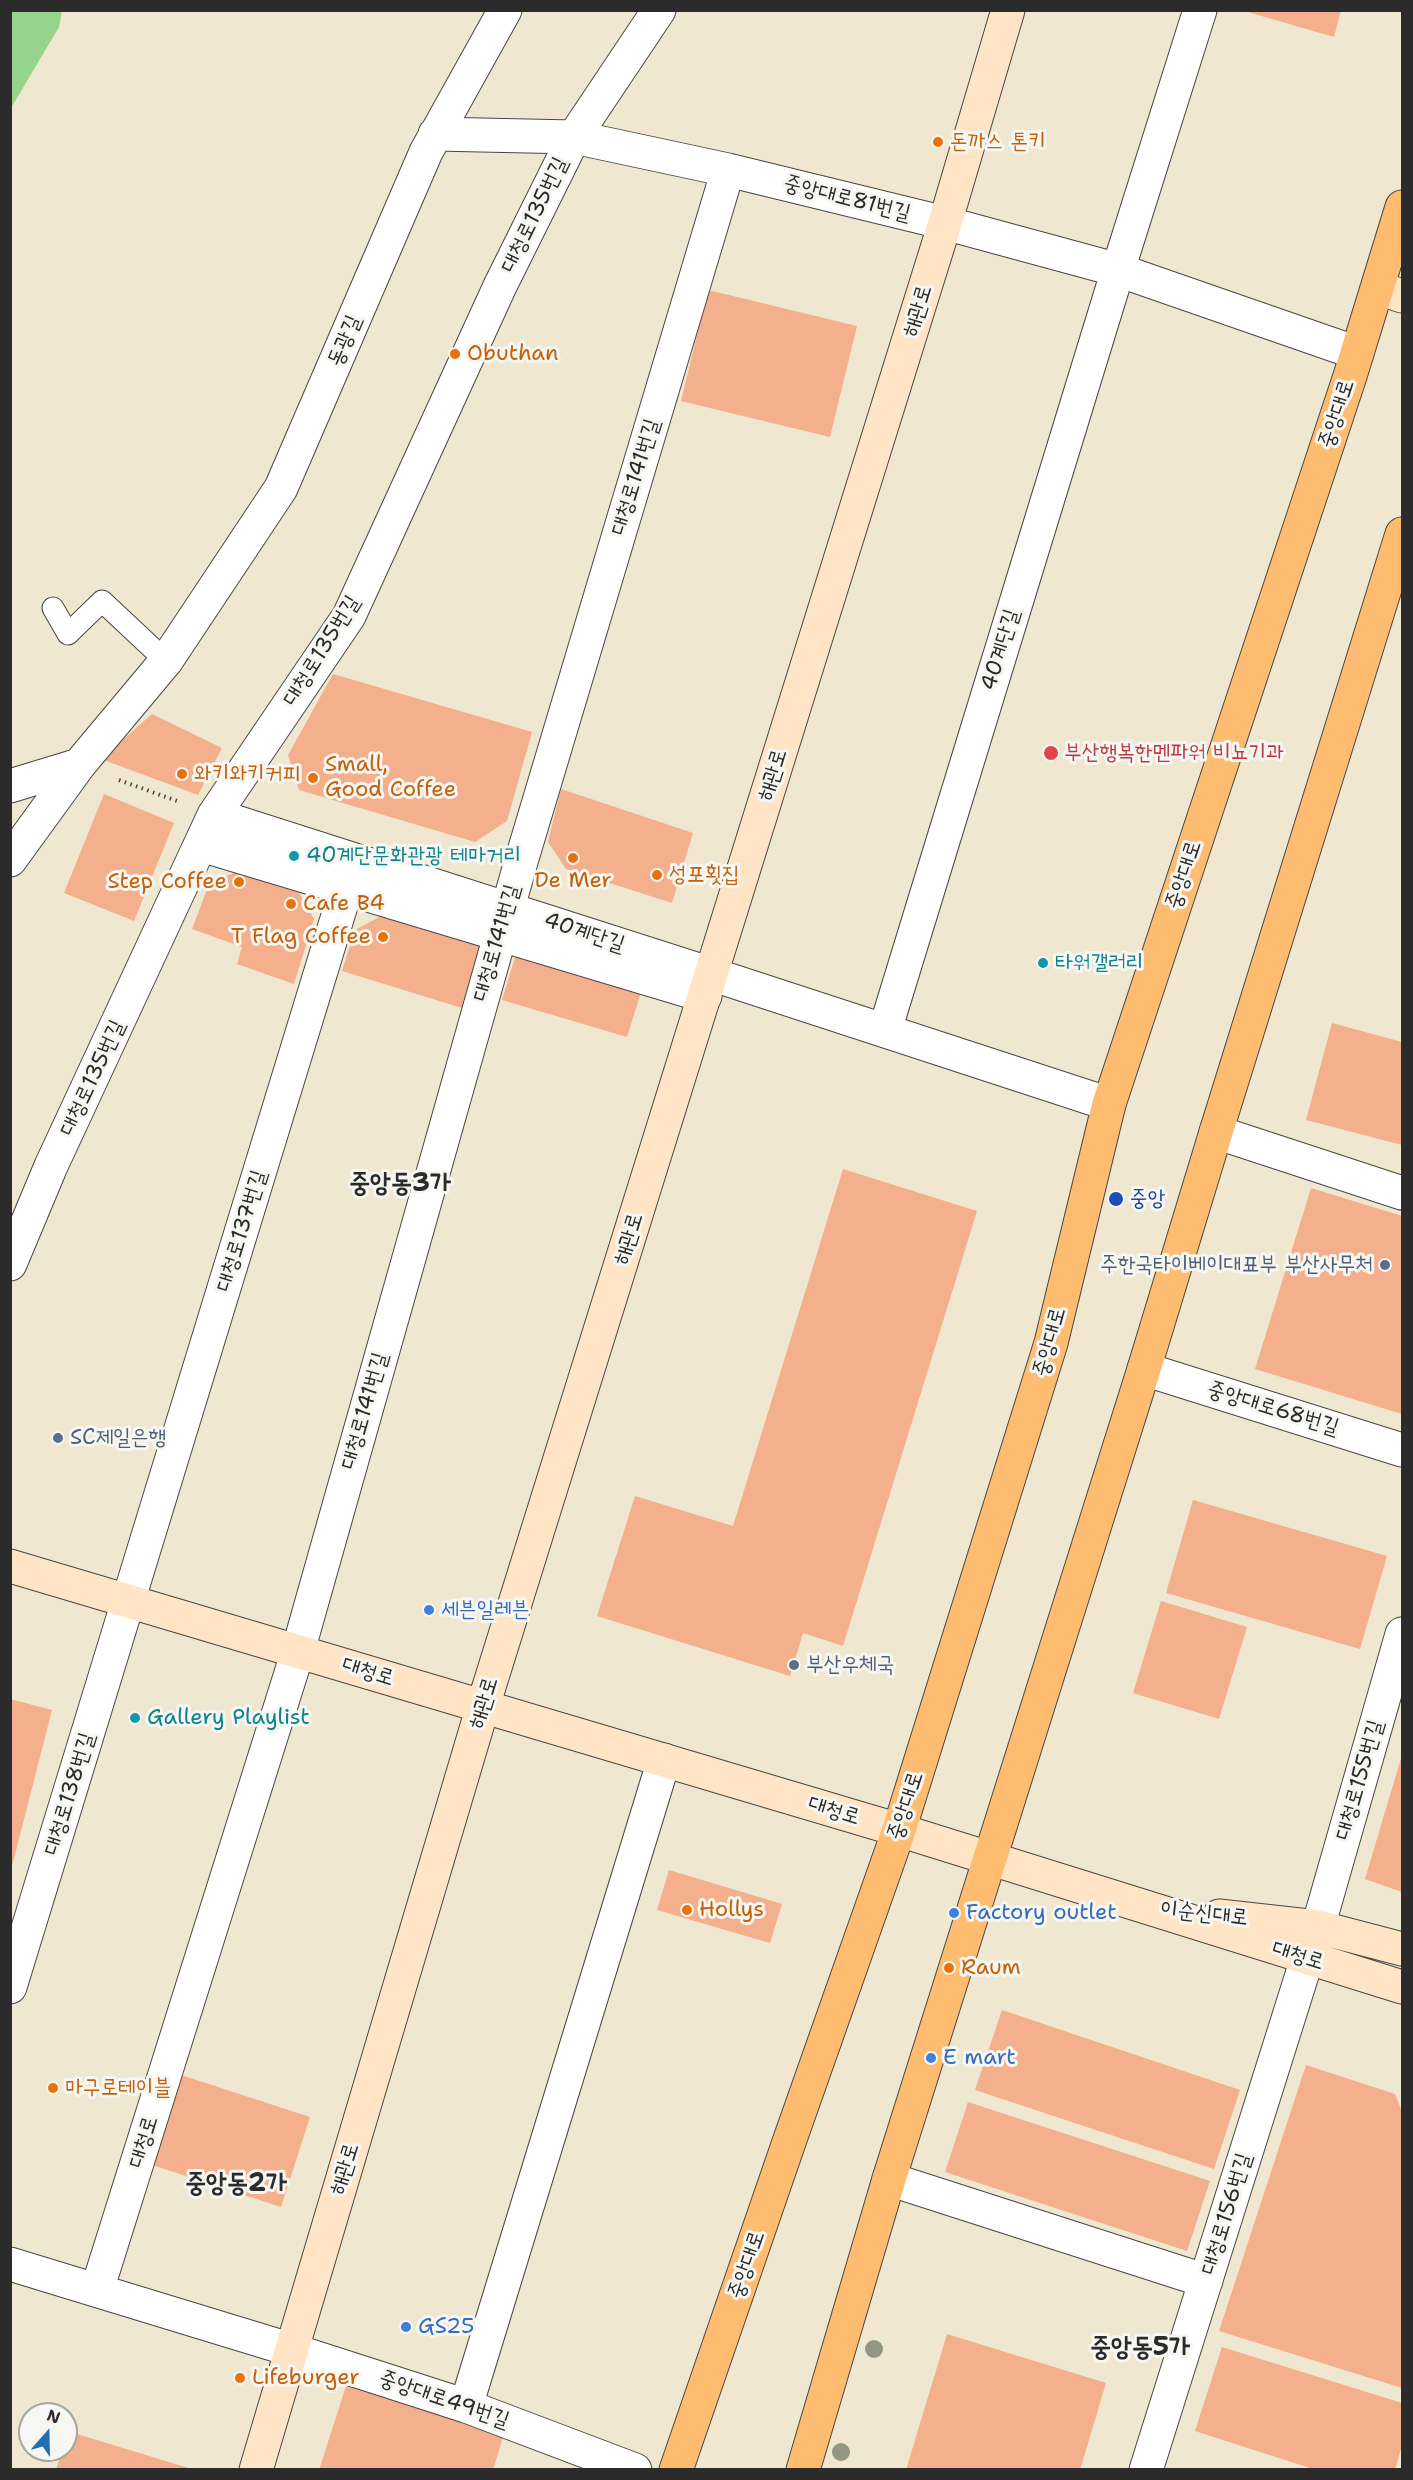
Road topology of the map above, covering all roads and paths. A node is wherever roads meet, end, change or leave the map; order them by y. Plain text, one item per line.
1 (505, 10) edge
2 (659, 10) edge
3 (1008, 10) edge
4 (1200, 10) edge
5 (435, 134) junction
6 (574, 137) junction
7 (728, 170) junction
8 (1402, 207) edge
9 (945, 223) junction
10 (1118, 270) junction
11 (1390, 292) edge
12 (1357, 353) junction
13 (1402, 534) edge
14 (52, 608) dead end
15 (166, 661) junction
16 (79, 765) junction
17 (10, 786) edge
18 (214, 815) junction
19 (201, 845) junction
20 (10, 860) edge
21 (351, 875) junction
22 (503, 922) junction
23 (708, 985) junction
24 (885, 1030) junction
25 (1109, 1104) junction
26 (1215, 1132) junction
27 (1402, 1193) edge
28 (10, 1264) edge
29 (1144, 1369) junction
30 (1402, 1450) edge
31 (10, 1566) edge
32 (129, 1601) junction
33 (1402, 1634) edge
34 (298, 1651) junction
35 (483, 1706) junction
36 (664, 1760) junction
37 (899, 1830) junction
38 (990, 1859) junction
39 (1146, 1908) junction
40 (1318, 1927) junction
41 (1402, 1949) edge
42 (1307, 1959) junction
43 (10, 1987) edge
44 (1396, 1990) edge
45 (889, 2179) junction
46 (10, 2264) edge
47 (1206, 2281) junction
48 (97, 2290) junction
49 (292, 2349) junction
50 (466, 2406) junction
51 (256, 2469) edge
52 (635, 2469) edge
53 (676, 2469) edge
54 (803, 2469) edge
55 (1146, 2469) edge

1 - 5 street, 동광길
2 - 6 street, 대청로135번길
3 - 9 main road, 해관로
4 - 10 street
5 - 6 street, 중앙대로81번길
5 - 15 street, 동광길
6 - 7 street, 중앙대로81번길
6 - 18 street, 대청로135번길
7 - 9 street, 중앙대로81번길
7 - 22 street, 대청로141번길
8 - 11 main road, 중앙대로
9 - 10 street, 중앙대로81번길
9 - 23 main road, 해관로
10 - 12 street, 중앙대로81번길
10 - 24 street, 40계단길
11 - 12 main road, 중앙대로
12 - 25 main road, 중앙대로
13 - 26 main road
14 - 15 lane
15 - 16 street, 동광길
16 - 17 street
16 - 18 path
16 - 20 street, 동광길
18 - 19 street, 대청로135번길
18 - 21 street, 40계단길
19 - 21 street
19 - 28 street, 대청로135번길
21 - 22 street, 40계단길
21 - 32 street, 대청로137번길
22 - 23 street, 40계단길
22 - 34 street, 대청로141번길
23 - 24 street, 40계단길
23 - 35 main road, 해관로
24 - 25 street, 40계단길
25 - 37 main road, 중앙대로
26 - 27 street
26 - 29 main road
29 - 30 street, 중앙대로68번길
29 - 38 main road
31 - 32 main road, 대청로
32 - 34 main road, 대청로
32 - 43 street, 대청로138번길
33 - 40 street, 대청로155번길
34 - 35 main road, 대청로
34 - 48 street, 대청로
35 - 36 main road, 대청로
35 - 49 main road, 해관로
36 - 37 main road, 대청로
36 - 50 street
37 - 38 main road, 대청로
37 - 53 main road, 중앙대로
38 - 39 main road, 대청로
38 - 45 main road
39 - 40 main road, 이순신대로
39 - 42 main road, 대청로
40 - 41 main road, 이순신대로
42 - 44 main road, 대청로
42 - 47 street, 대청로156번길
45 - 47 street
45 - 54 main road
46 - 48 street, 중앙대로49번길
47 - 55 street, 대청로156번길
48 - 49 street, 중앙대로49번길
49 - 50 street, 중앙대로49번길
49 - 51 main road, 해관로
50 - 52 street, 중앙대로49번길

